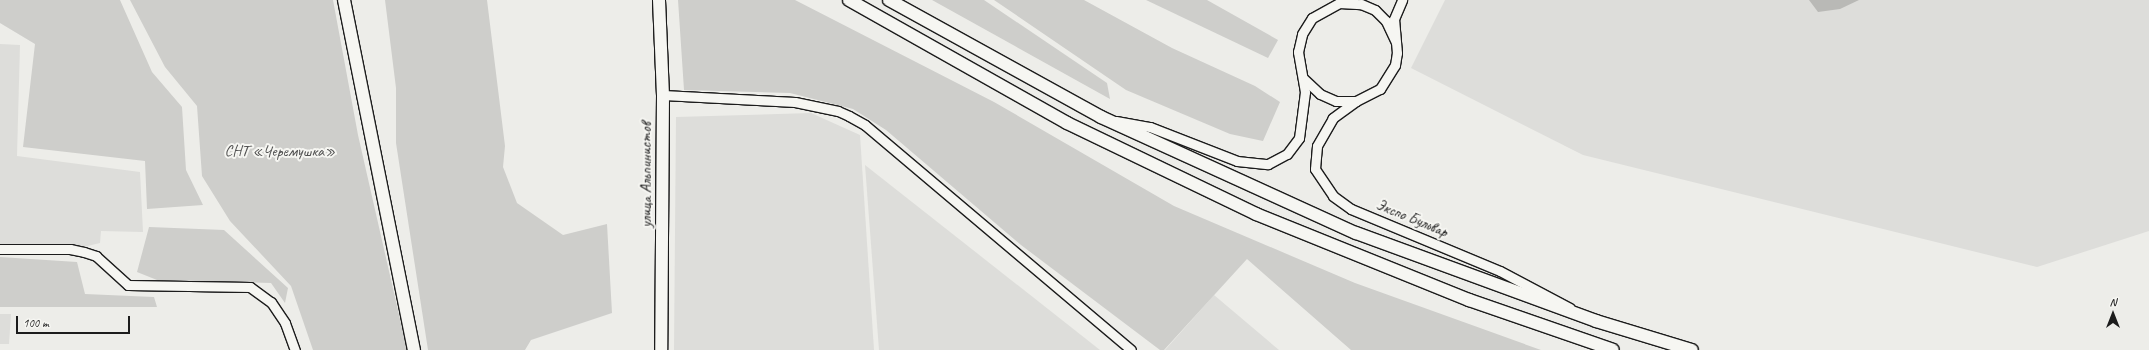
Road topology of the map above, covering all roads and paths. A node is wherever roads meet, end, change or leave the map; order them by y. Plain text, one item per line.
1 (344, 0) edge
2 (351, 0) edge
3 (659, 0) edge
4 (850, 0) edge
5 (889, 0) edge
6 (1402, 0) edge
7 (1356, 1) edge
8 (1396, 42) junction
9 (1304, 78) junction
10 (663, 95) junction
11 (1356, 101) junction
12 (365, 105) junction
13 (1101, 117) junction
14 (0, 249) edge
15 (1587, 318) junction
16 (295, 350) edge
17 (414, 350) edge
18 (661, 350) edge
19 (1131, 350) edge
20 (1613, 350) edge
21 (1692, 350) edge

1 - 12 main road
2 - 12 main road
3 - 10 main road, улица Альпинистов
4 - 20 main road
5 - 13 main road
6 - 8 street, Экспо Бульвар
7 - 8 street
7 - 9 street
8 - 11 street, Экспо Бульвар
9 - 11 street, Экспо Бульвар
9 - 13 street
10 - 18 main road, улица Альпинистов
10 - 19 street
11 - 15 street, Экспо Бульвар
12 - 17 main road
13 - 15 main road
14 - 16 street
15 - 21 main road

